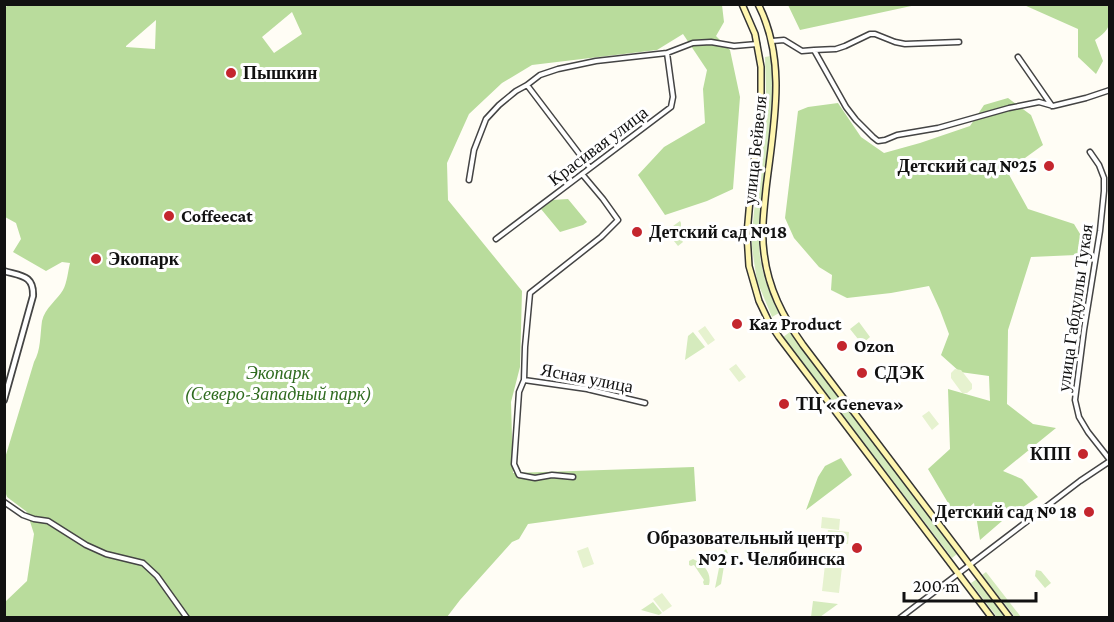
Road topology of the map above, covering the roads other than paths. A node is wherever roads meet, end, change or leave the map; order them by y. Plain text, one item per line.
1 (742, 4) edge
2 (758, 4) edge
3 (772, 41) junction
4 (959, 42) dead end
5 (758, 44) junction
6 (814, 50) junction
7 (667, 53) junction
8 (1018, 57) dead end
9 (527, 85) junction
10 (1110, 90) edge
11 (1053, 106) junction
12 (1090, 152) dead end
13 (590, 168) junction
14 (582, 174) junction
15 (469, 180) dead end
16 (496, 239) dead end
17 (4, 271) edge
18 (787, 321) junction
19 (774, 329) junction
20 (524, 381) junction
21 (4, 400) edge
22 (645, 403) dead end
23 (1110, 461) edge
24 (573, 477) dead end
25 (4, 502) edge
26 (970, 564) junction
27 (958, 573) junction
28 (187, 618) edge
29 (900, 618) edge
30 (992, 618) edge
31 (1010, 618) edge

1 - 5 main road, улица Бейвеля
2 - 3 main road, улица Бейвеля
3 - 5 main road
3 - 6 street
3 - 18 main road, улица Бейвеля
4 - 6 street
5 - 7 street
5 - 19 main road, улица Бейвеля
6 - 11 street
7 - 9 street
7 - 13 street, Красивая улица
8 - 11 street
9 - 13 street
9 - 15 street
10 - 11 street
12 - 23 street, улица Габдуллы Тукая
13 - 14 street, Красивая улица
14 - 16 street, Красивая улица
14 - 20 street
17 - 21 street
18 - 19 main road
18 - 26 main road, улица Бейвеля
19 - 27 main road, улица Бейвеля
20 - 22 street, Ясная улица
20 - 24 street
23 - 26 street
25 - 28 street
26 - 27 street
26 - 31 main road, улица Бейвеля
27 - 29 street
27 - 30 main road, улица Бейвеля

